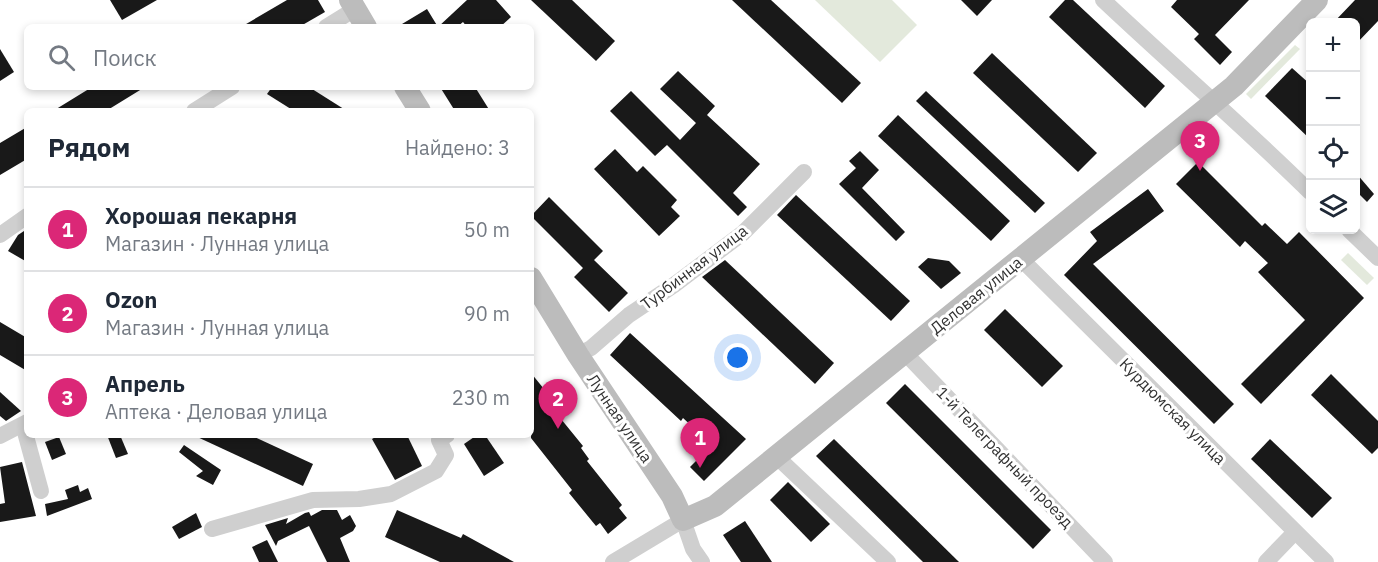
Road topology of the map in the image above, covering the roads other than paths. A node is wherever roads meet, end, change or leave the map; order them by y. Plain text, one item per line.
1 (1103, 0) edge
2 (1317, 0) edge
3 (357, 12) edge
4 (332, 24) edge
5 (227, 90) edge
6 (407, 90) edge
7 (1213, 103) junction
8 (199, 108) edge
9 (418, 108) edge
10 (804, 172) dead end
11 (1306, 187) edge
12 (24, 218) edge
13 (1353, 234) edge
14 (0, 235) edge
15 (1378, 258) edge
16 (1021, 260) junction
17 (534, 283) edge
18 (905, 353) junction
19 (578, 355) junction
20 (24, 424) edge
21 (0, 436) edge
22 (28, 438) edge
23 (442, 438) edge
24 (777, 457) junction
25 (41, 492) dead end
26 (683, 520) junction
27 (212, 529) dead end
28 (1295, 532) junction
29 (613, 562) edge
30 (702, 562) edge
31 (888, 562) edge
32 (1105, 562) edge
33 (1266, 562) edge
34 (1326, 562) edge

1 - 7 street
2 - 7 street, Деловая улица
3 - 4 street
5 - 8 street
6 - 9 street
7 - 11 street
7 - 16 street, Деловая улица
10 - 19 street, Турбинная улица
12 - 14 street
13 - 15 street
16 - 18 street, Деловая улица
16 - 28 street, Курдюмская улица
17 - 19 street, Лунная улица
18 - 24 street, Деловая улица
18 - 32 street, 1-й Телеграфный проезд
19 - 26 street, Лунная улица
20 - 21 street
22 - 25 street
23 - 27 street
24 - 26 street, Деловая улица
24 - 31 street
26 - 29 street, Деловая улица
26 - 30 street, Лунная улица
28 - 33 street
28 - 34 street, Курдюмская улица

